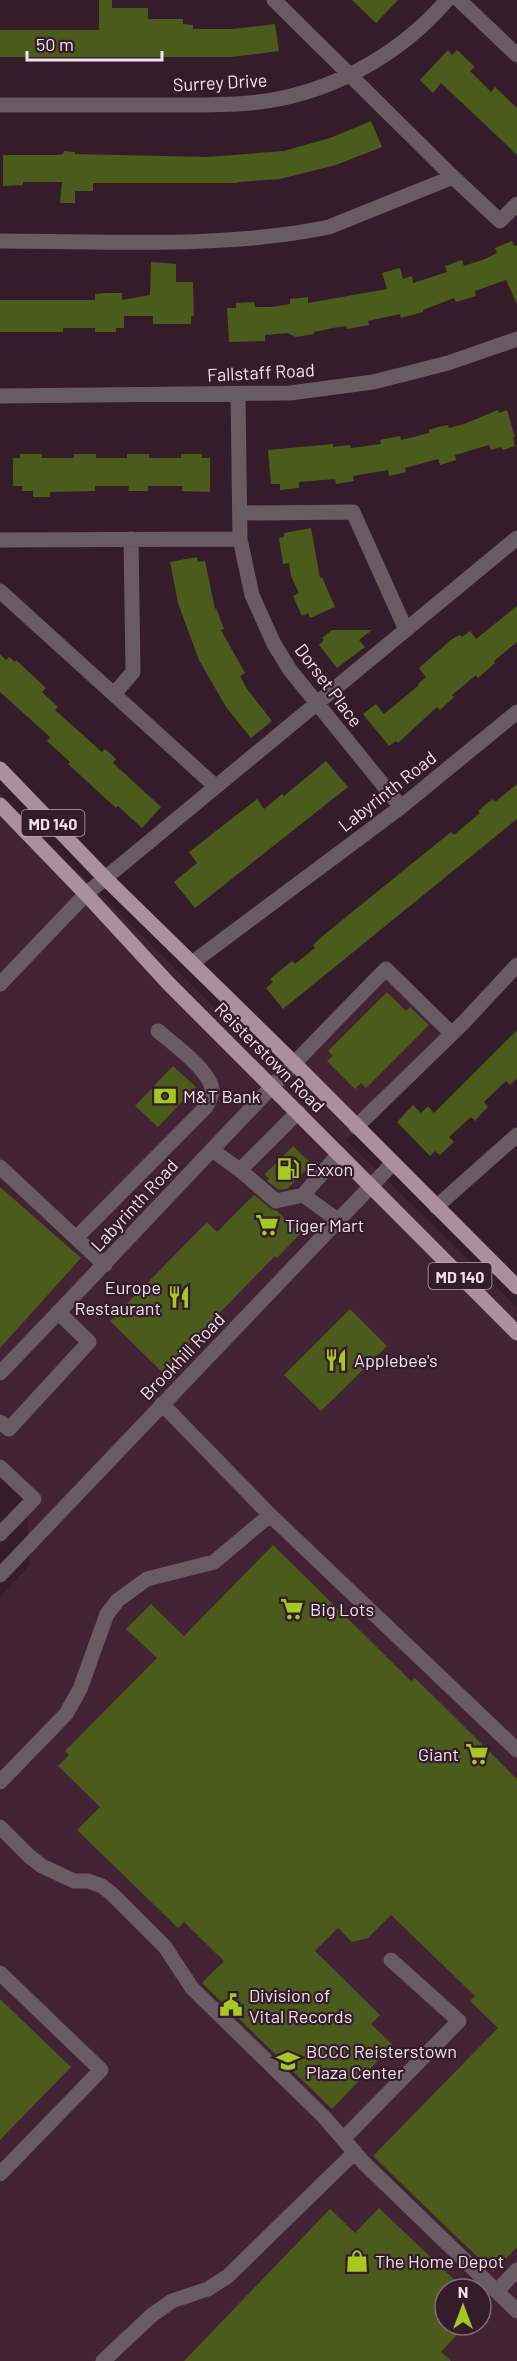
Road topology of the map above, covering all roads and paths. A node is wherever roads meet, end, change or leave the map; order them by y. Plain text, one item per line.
1 (274, 0) edge
2 (447, 0) edge
3 (459, 0) edge
4 (517, 55) edge
5 (349, 76) junction
6 (0, 105) edge
7 (453, 177) junction
8 (517, 204) edge
9 (0, 241) edge
10 (517, 339) edge
11 (238, 395) junction
12 (0, 396) edge
13 (240, 513) junction
14 (517, 538) edge
15 (131, 539) junction
16 (240, 539) junction
17 (0, 540) edge
18 (0, 591) edge
19 (406, 630) junction
20 (114, 694) junction
21 (317, 703) junction
22 (517, 712) edge
23 (0, 769) edge
24 (215, 786) junction
25 (0, 805) edge
26 (401, 807) junction
27 (105, 878) junction
28 (86, 894) junction
29 (192, 963) junction
30 (517, 965) edge
31 (0, 984) edge
32 (158, 1030) dead end
33 (452, 1034) junction
34 (294, 1063) junction
35 (272, 1086) junction
36 (298, 1112) junction
37 (356, 1127) junction
38 (517, 1135) edge
39 (212, 1150) junction
40 (339, 1154) junction
41 (393, 1164) junction
42 (0, 1167) edge
43 (240, 1170) junction
44 (371, 1187) junction
45 (303, 1195) junction
46 (436, 1207) junction
47 (339, 1221) junction
48 (76, 1238) junction
49 (105, 1265) junction
50 (517, 1287) edge
51 (58, 1312) junction
52 (513, 1326) edge
53 (0, 1372) edge
54 (162, 1404) junction
55 (0, 1422) edge
56 (0, 1467) edge
57 (270, 1515) junction
58 (0, 1534) edge
59 (0, 1575) edge
60 (517, 1750) edge
61 (0, 1782) edge
62 (0, 1827) edge
63 (391, 1960) dead end
64 (0, 1973) edge
65 (342, 2139) junction
66 (355, 2152) junction
67 (0, 2174) edge
68 (517, 2270) edge
69 (497, 2291) junction
70 (517, 2312) edge
71 (103, 2361) edge

1 - 5 street
2 - 5 street, Surrey Drive
3 - 4 street
5 - 6 street, Surrey Drive
5 - 7 street
7 - 8 street
7 - 9 street
10 - 11 street, Fallstaff Road
11 - 12 street, Fallstaff Road
11 - 13 street, Dorset Place
13 - 16 street, Dorset Place
13 - 19 street
14 - 19 street
15 - 16 street
15 - 17 street
15 - 20 street
16 - 21 street, Dorset Place
18 - 20 street
19 - 21 street
20 - 24 street
21 - 24 street
21 - 26 street, Dorset Place
22 - 26 street, Labyrinth Road
23 - 27 main road, Reisterstown Road / MD 140
24 - 27 street
25 - 28 main road, Reisterstown Road / MD 140
26 - 29 street, Labyrinth Road
27 - 28 street
27 - 29 main road, Reisterstown Road / MD 140
28 - 31 street
28 - 35 main road, Reisterstown Road / MD 140
29 - 34 main road, Reisterstown Road / MD 140
30 - 33 street
32 - 48 street
33 - 34 street, Labyrinth Road
33 - 37 street
34 - 35 street, Labyrinth Road
34 - 37 main road, Reisterstown Road / MD 140
35 - 36 main road, Reisterstown Road / MD 140
35 - 39 street, Labyrinth Road
36 - 40 main road, Reisterstown Road / MD 140
36 - 43 street
37 - 41 main road, Reisterstown Road / MD 140
38 - 46 street
39 - 43 street
39 - 49 street, Labyrinth Road
40 - 44 main road, Reisterstown Road / MD 140
40 - 45 street
41 - 44 street, Brookhill Road
41 - 46 main road, Reisterstown Road / MD 140
42 - 48 street
43 - 45 street
44 - 47 street, Brookhill Road
44 - 52 main road, Reisterstown Road / MD 140
45 - 47 street
46 - 50 main road, Reisterstown Road / MD 140
47 - 54 street, Brookhill Road
48 - 49 street
49 - 51 street, Labyrinth Road
51 - 53 street, Labyrinth Road
51 - 55 street
54 - 57 street
54 - 59 street, Brookhill Road
56 - 58 street
57 - 60 street
57 - 61 street
62 - 65 street
63 - 65 street
64 - 67 street
65 - 66 street
66 - 69 street
66 - 71 street
68 - 69 street
69 - 70 street

